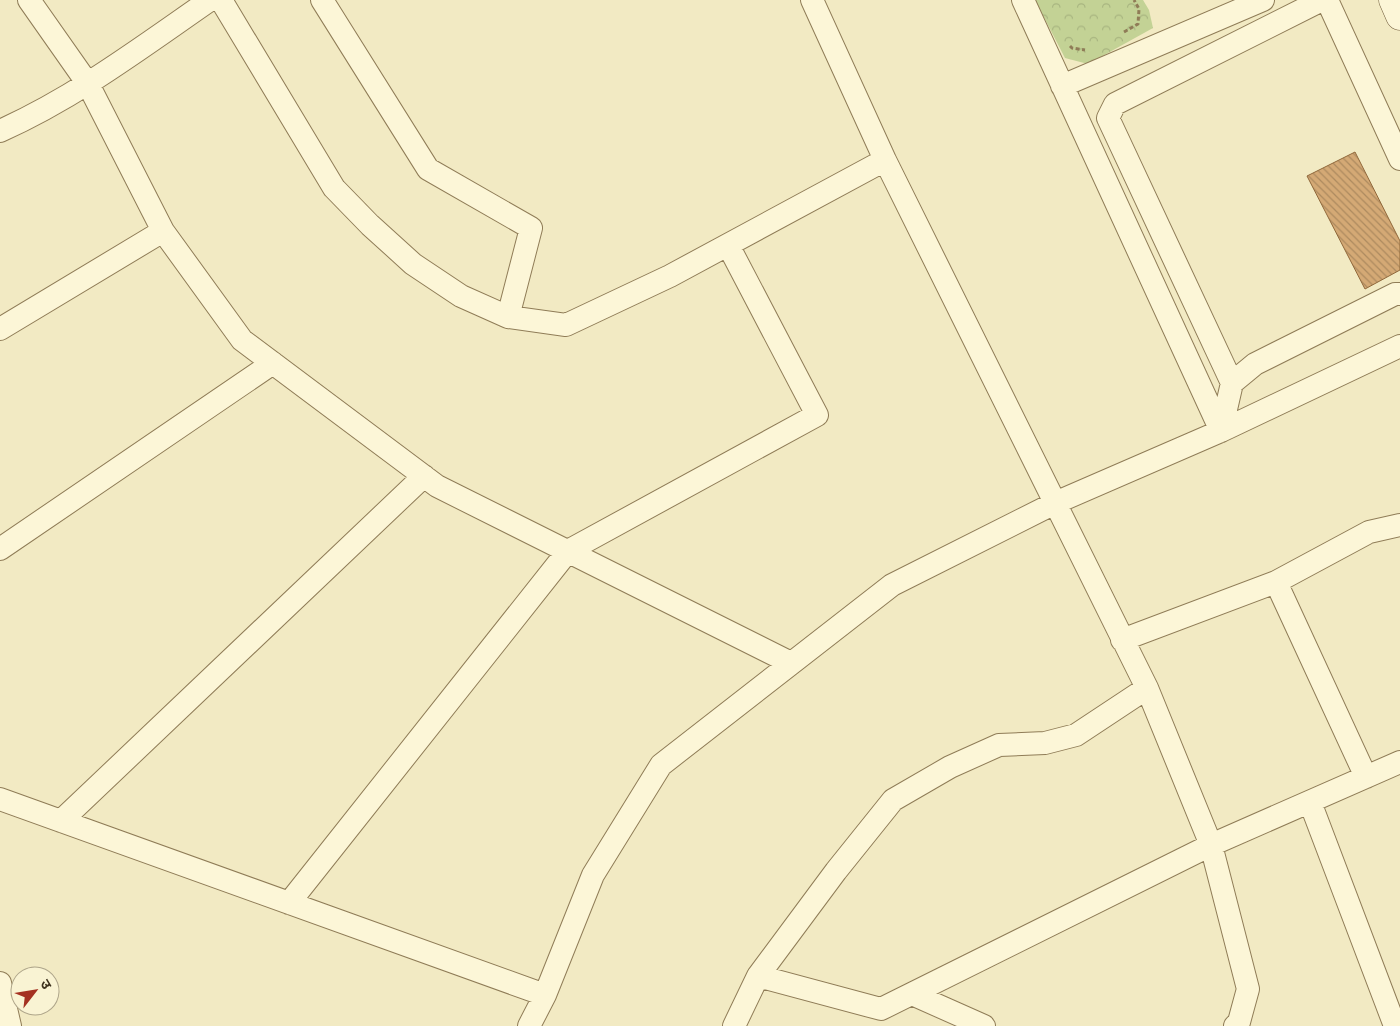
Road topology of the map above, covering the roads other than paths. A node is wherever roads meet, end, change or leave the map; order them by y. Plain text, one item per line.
1 (29, 0) edge
2 (210, 0) edge
3 (221, 0) edge
4 (322, 0) edge
5 (812, 0) edge
6 (1023, 0) edge
7 (1263, 0) edge
8 (1322, 0) edge
9 (1327, 0) edge
10 (1393, 0) edge
11 (1400, 16) edge
12 (88, 84) junction
13 (1062, 86) junction
14 (0, 131) edge
15 (1400, 159) edge
16 (885, 160) junction
17 (163, 231) junction
18 (728, 245) junction
19 (1400, 294) edge
20 (508, 317) junction
21 (0, 329) edge
22 (1400, 346) edge
23 (273, 363) junction
24 (1232, 383) junction
25 (1221, 431) junction
26 (424, 476) junction
27 (1055, 503) junction
28 (1400, 525) edge
29 (0, 549) edge
30 (568, 551) junction
31 (1276, 582) junction
32 (1122, 640) junction
33 (791, 663) junction
34 (1146, 688) junction
35 (1400, 762) edge
36 (1366, 777) junction
37 (0, 799) edge
38 (1310, 802) junction
39 (61, 821) junction
40 (1211, 845) junction
41 (289, 903) junction
42 (758, 976) junction
43 (0, 982) edge
44 (912, 994) junction
45 (545, 995) junction
46 (10, 1026) edge
47 (529, 1026) edge
48 (734, 1026) edge
49 (984, 1026) edge
50 (1235, 1026) edge
51 (1394, 1026) edge

1 - 12 street
2 - 12 street
3 - 20 street
4 - 20 street
5 - 16 street
6 - 13 street
7 - 13 street
8 - 24 street
9 - 15 street
10 - 11 street
12 - 14 street
12 - 17 street
13 - 25 street
16 - 18 street
16 - 27 street
17 - 21 street
17 - 23 street
18 - 20 street
18 - 30 street
19 - 24 street
22 - 25 street
23 - 26 street
23 - 29 street
24 - 25 street
25 - 27 street
26 - 30 street
26 - 39 street
27 - 32 street
27 - 33 street
28 - 31 street
30 - 33 street
30 - 41 street
31 - 32 street
31 - 36 street
32 - 34 street
33 - 45 street
34 - 40 street
34 - 42 street
35 - 36 street
36 - 38 street
37 - 39 street
38 - 40 street
38 - 51 street
39 - 41 street
40 - 44 street
40 - 50 street
41 - 45 street
42 - 44 street
42 - 48 street
43 - 46 street
44 - 49 street
45 - 47 street

